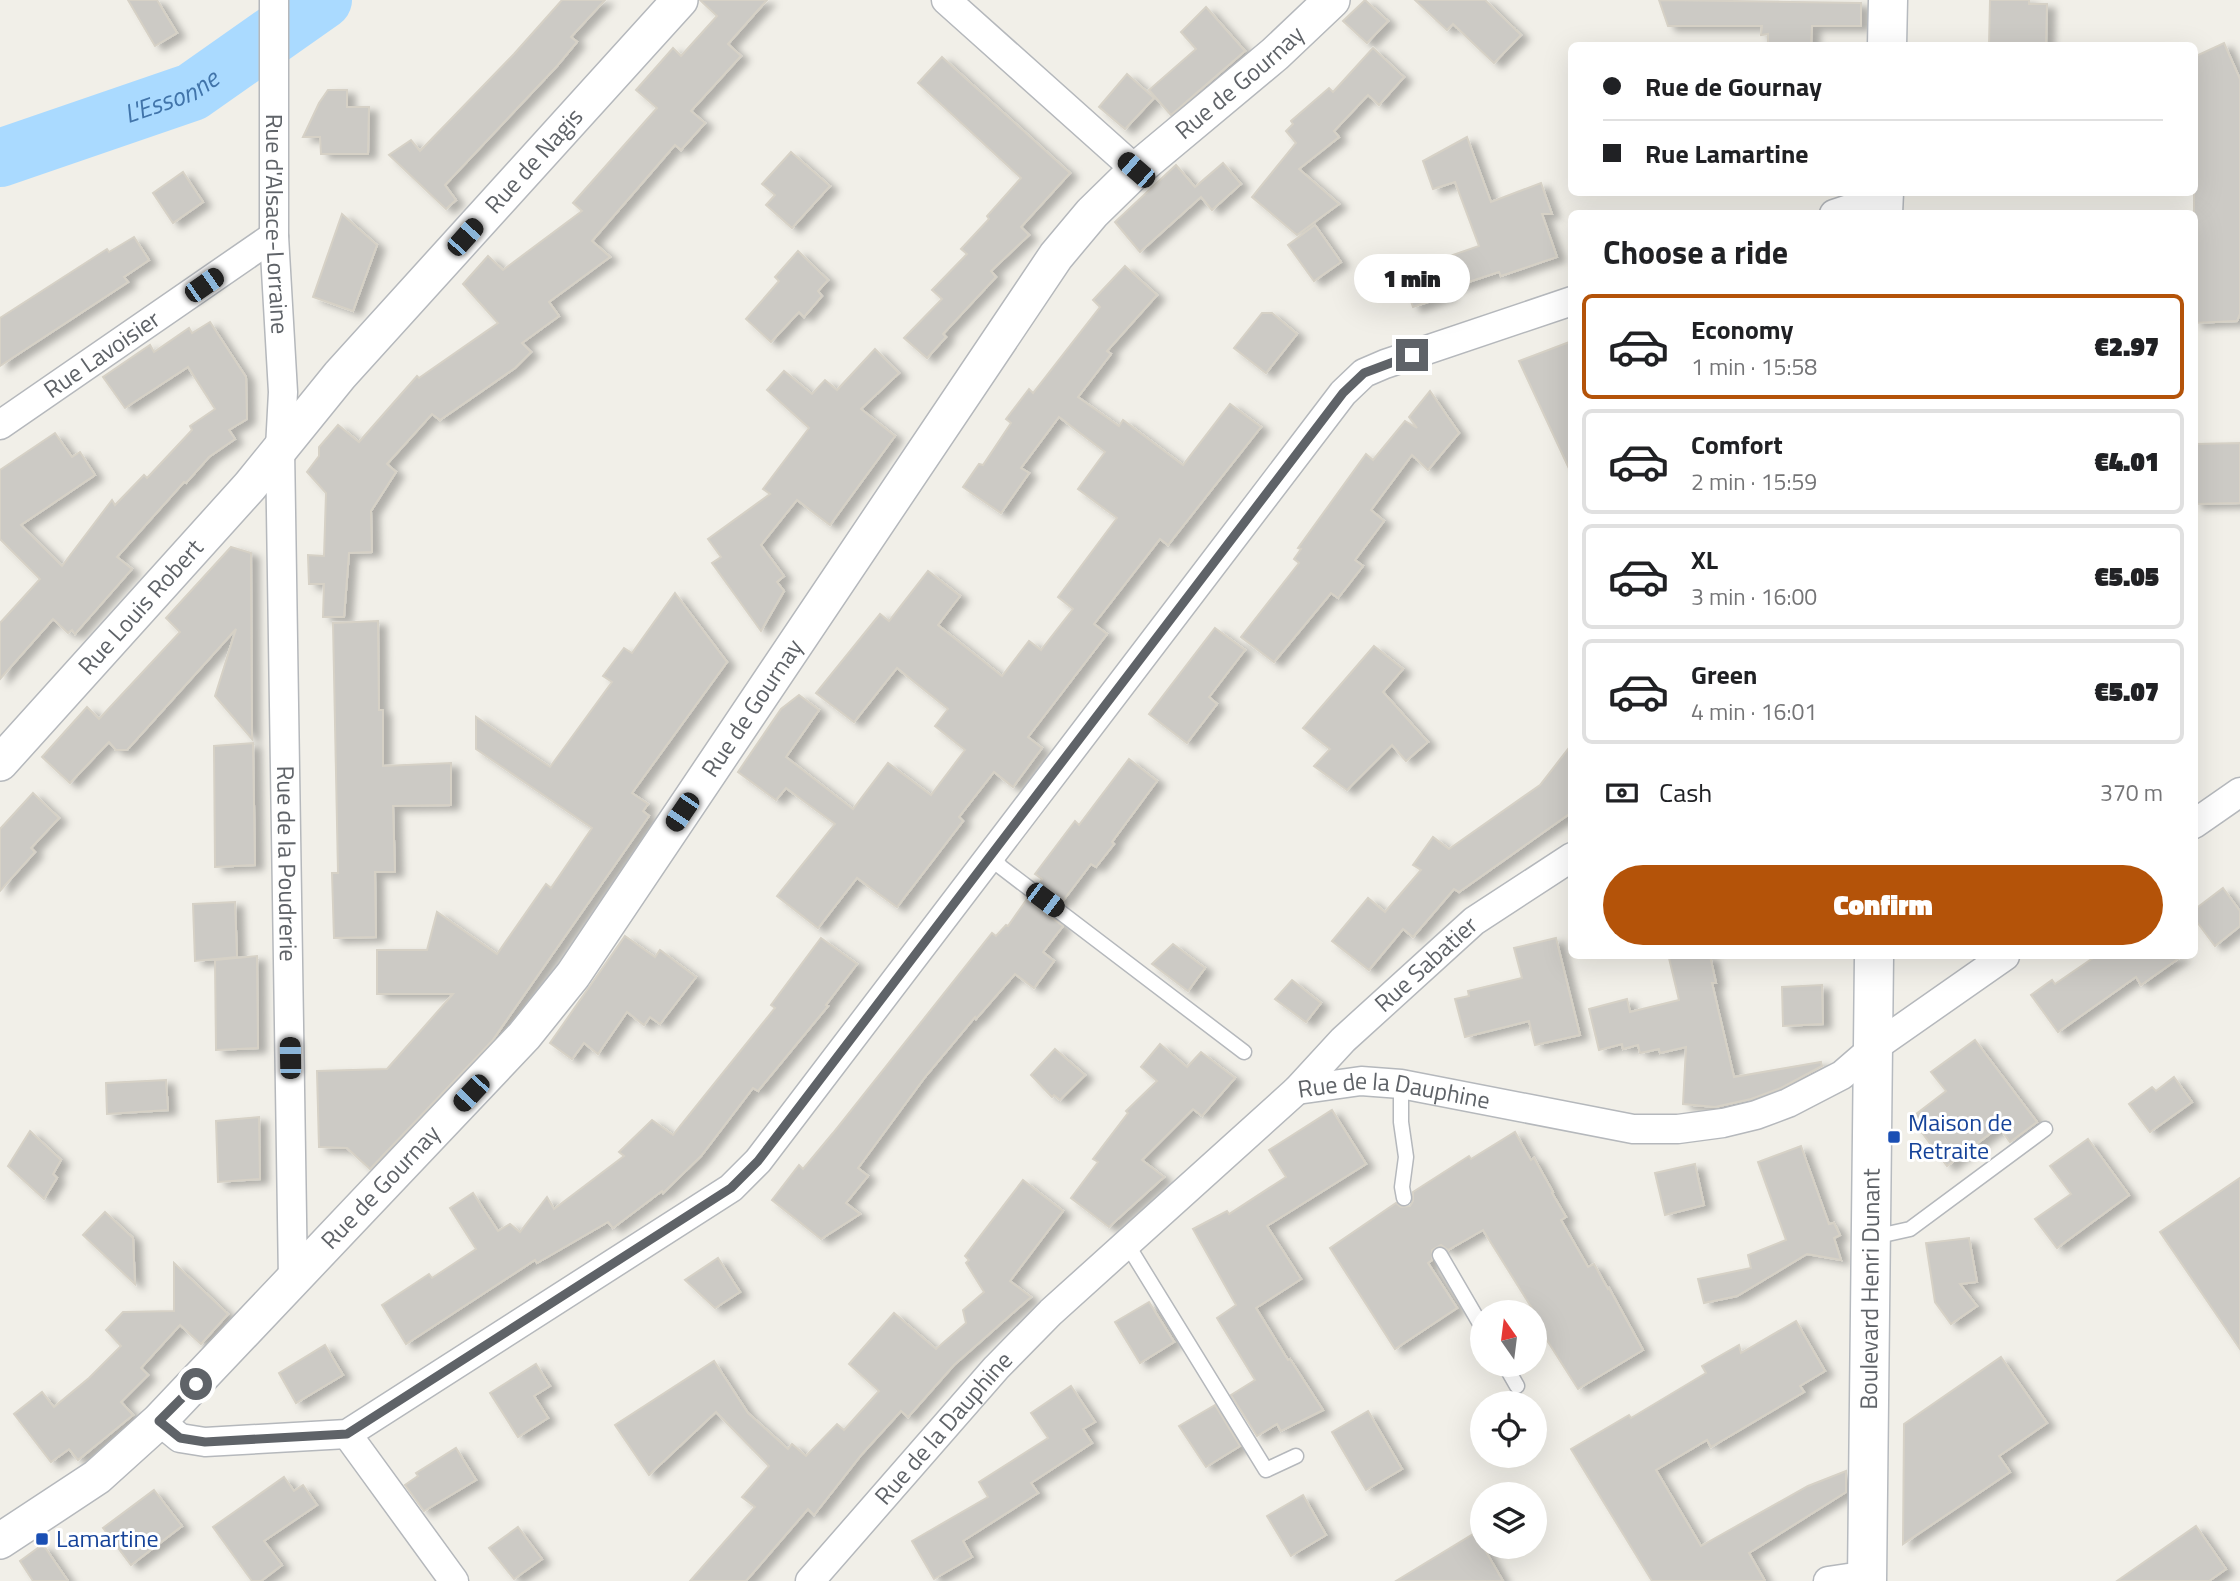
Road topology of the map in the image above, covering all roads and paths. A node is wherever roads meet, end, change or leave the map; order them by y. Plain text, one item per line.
1 (274, 0) edge
2 (680, 0) edge
3 (946, 0) edge
4 (1332, 0) edge
5 (1888, 0) edge
6 (1887, 42) edge
7 (1136, 170) junction
8 (1884, 204) edge
9 (1846, 210) edge
10 (275, 236) junction
11 (1568, 302) edge
12 (0, 425) edge
13 (280, 448) junction
14 (0, 763) edge
15 (2240, 792) edge
16 (2198, 821) edge
17 (991, 855) junction
18 (1568, 860) edge
19 (1874, 959) edge
20 (2001, 959) edge
21 (1872, 1049) junction
22 (1244, 1052) dead end
23 (1401, 1084) junction
24 (1297, 1090) junction
25 (2045, 1129) dead end
26 (1404, 1198) dead end
27 (1870, 1238) junction
28 (1127, 1244) junction
29 (1440, 1255) dead end
30 (293, 1281) junction
31 (1470, 1306) edge
32 (1512, 1377) edge
33 (1517, 1386) dead end
34 (159, 1421) junction
35 (347, 1434) junction
36 (1296, 1455) dead end
37 (0, 1541) edge
38 (1867, 1580) edge
39 (454, 1581) edge
40 (810, 1581) edge
41 (1828, 1581) edge

1 - 10 street, Rue d'Alsace-Lorraine
2 - 13 street, Rue de Nagis
3 - 7 street
4 - 7 street, Rue de Gournay
5 - 6 main road
7 - 30 street, Rue de Gournay
8 - 9 street
10 - 12 street, Rue Lavoisier
10 - 13 street, Rue d'Alsace-Lorraine
11 - 17 street
13 - 14 street, Rue Louis Robert
13 - 30 street, Rue de la Poudrerie
15 - 16 street
17 - 22 lane
17 - 35 street
18 - 24 street, Rue Sabatier
19 - 21 main road, Boulevard Henri Dunant
20 - 21 street, Rue de la Dauphine
21 - 23 street, Rue de la Dauphine
21 - 27 main road, Boulevard Henri Dunant
23 - 24 street, Rue de la Dauphine
23 - 26 lane
24 - 28 street, Rue de la Dauphine
25 - 27 lane
27 - 38 main road, Boulevard Henri Dunant
28 - 36 lane
28 - 40 street, Rue de la Dauphine
29 - 31 lane
30 - 34 street, Rue de Gournay
32 - 33 lane
34 - 35 street
34 - 37 street, Rue de Gournay
35 - 39 street
38 - 41 street

